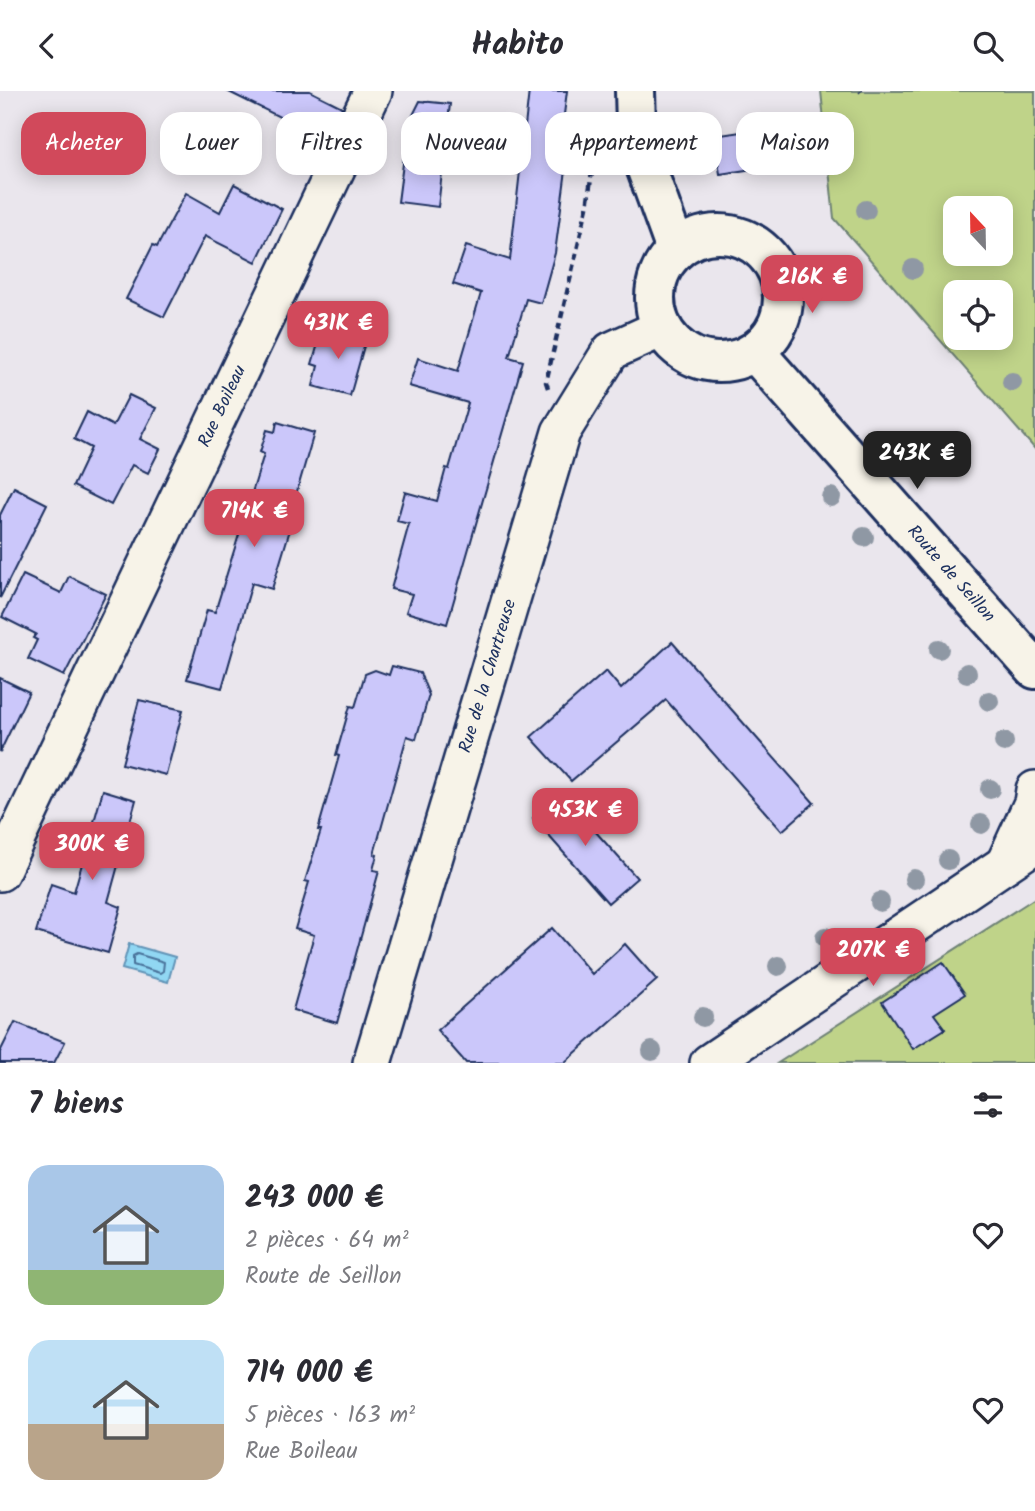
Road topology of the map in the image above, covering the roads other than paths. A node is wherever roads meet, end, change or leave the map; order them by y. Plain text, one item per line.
1 (373, 91) edge
2 (635, 91) edge
3 (676, 250) junction
4 (662, 328) junction
5 (755, 352) junction
6 (1034, 674) edge
7 (1035, 790) edge
8 (1035, 844) edge
9 (1004, 864) junction
10 (0, 872) edge
11 (372, 1063) edge
12 (709, 1063) edge

1 - 10 street, Rue Boileau
2 - 3 street
3 - 4 street
3 - 5 street
4 - 5 street
4 - 11 street, Rue de la Chartreuse
5 - 6 street, Route de Seillon
7 - 9 street
8 - 9 street
9 - 12 street

